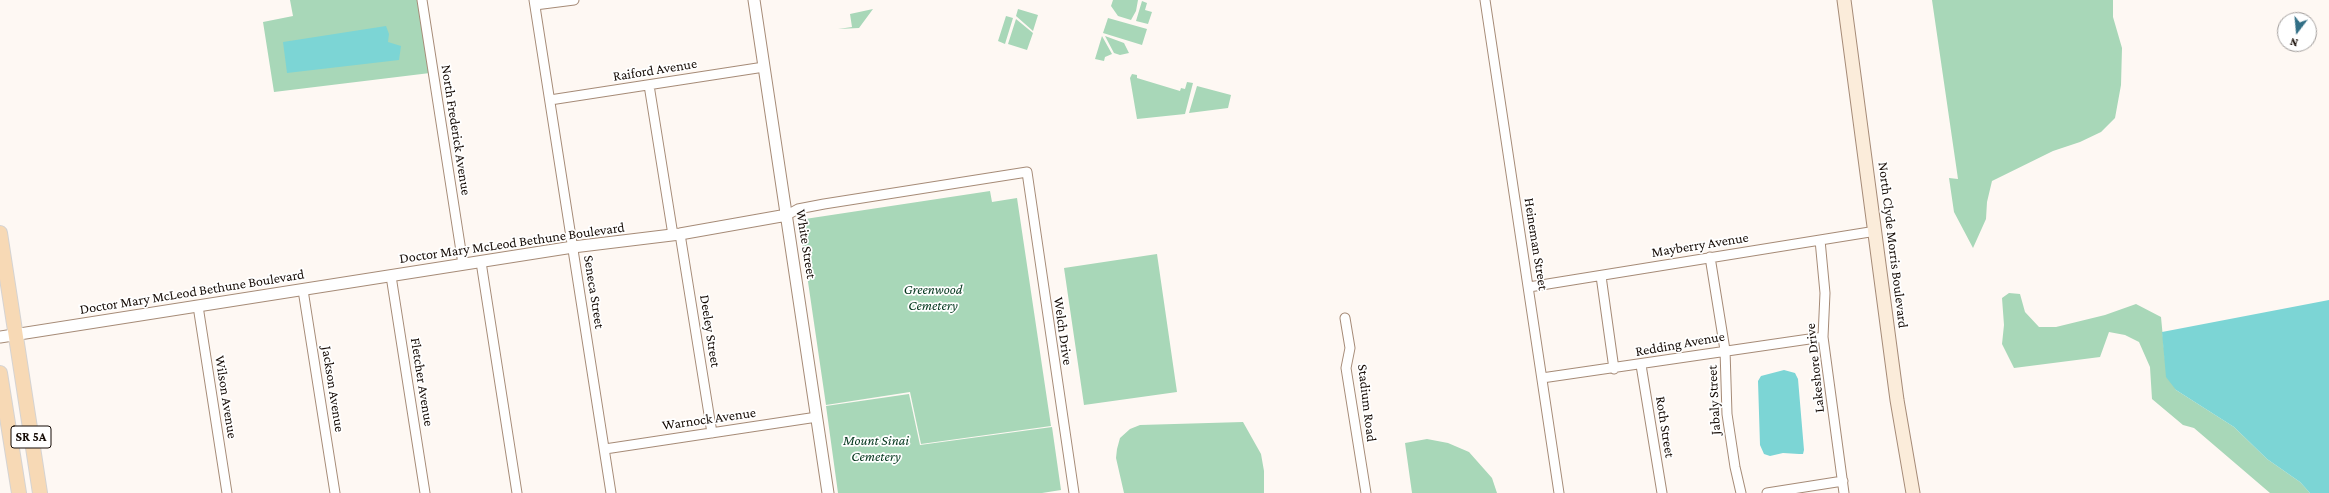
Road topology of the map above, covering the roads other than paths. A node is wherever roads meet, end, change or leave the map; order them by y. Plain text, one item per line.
1 (422, 0) edge
2 (574, 0) edge
3 (754, 0) edge
4 (1486, 0) edge
5 (1844, 0) edge
6 (535, 3) edge
7 (764, 67) junction
8 (649, 85) junction
9 (550, 100) junction
10 (1027, 172) joint
11 (786, 215) junction
12 (1876, 231) junction
13 (0, 233) edge
14 (676, 235) junction
15 (1820, 240) junction
16 (573, 247) junction
17 (1710, 257) junction
18 (481, 262) junction
19 (463, 264) junction
20 (391, 276) junction
21 (1601, 276) junction
22 (1529, 287) junction
23 (303, 290) junction
24 (198, 306) junction
25 (1344, 318) dead end
26 (15, 334) junction
27 (0, 337) edge
28 (1823, 337) junction
29 (1725, 350) junction
30 (1641, 365) junction
31 (1614, 368) junction
32 (0, 373) edge
33 (1542, 378) junction
34 (817, 417) junction
35 (712, 433) junction
36 (605, 449) junction
37 (1842, 481) junction
38 (19, 493) edge
39 (40, 493) edge
40 (227, 493) edge
41 (335, 493) edge
42 (425, 493) edge
43 (517, 493) edge
44 (612, 493) edge
45 (828, 493) edge
46 (1074, 493) edge
47 (1366, 493) edge
48 (1558, 493) edge
49 (1662, 493) edge
50 (1741, 493) edge
51 (1767, 493) edge
52 (1844, 493) edge
53 (1913, 493) edge

1 - 19 street, North Frederick Avenue
2 - 6 street
3 - 7 street, White Street
4 - 22 street, Heineman Street
5 - 12 main road, North Clyde Morris Boulevard
6 - 9 street, Seneca Street
7 - 8 street, Raiford Avenue
7 - 11 street, White Street
8 - 9 street, Raiford Avenue
8 - 14 street, Deeley Street
9 - 16 street, Seneca Street
10 - 11 street, Doctor Mary McLeod Bethune Boulevard
10 - 46 street, Welch Drive
11 - 14 street, Doctor Mary McLeod Bethune Boulevard
11 - 34 street, White Street
12 - 15 street, Mayberry Avenue
12 - 53 main road, North Clyde Morris Boulevard
13 - 26 main road, SR 5A
14 - 16 street, Doctor Mary McLeod Bethune Boulevard
14 - 35 street, Deeley Street
15 - 17 street, Mayberry Avenue
15 - 28 street, Lakeshore Drive
16 - 18 street, Doctor Mary McLeod Bethune Boulevard
16 - 36 street, Seneca Street
17 - 21 street, Mayberry Avenue
17 - 29 street, Jabaly Street
18 - 19 street, Doctor Mary McLeod Bethune Boulevard
18 - 43 street
19 - 20 street, Doctor Mary McLeod Bethune Boulevard
20 - 23 street, Doctor Mary McLeod Bethune Boulevard
20 - 42 street, Fletcher Avenue
21 - 22 street, Mayberry Avenue
21 - 31 street
22 - 33 street, Heineman Street
23 - 24 street, Doctor Mary McLeod Bethune Boulevard
23 - 41 street, Jackson Avenue
24 - 26 street, Doctor Mary McLeod Bethune Boulevard
24 - 40 street, Wilson Avenue
25 - 47 street, Stadium Road
26 - 27 street, Doctor Mary McLeod Bethune Boulevard
26 - 39 main road, SR 5A
28 - 29 street, Redding Avenue
28 - 37 street, Lakeshore Drive
29 - 30 street, Redding Avenue
29 - 50 street, Jabaly Street
30 - 31 street, Redding Avenue
30 - 49 street, Roth Street
31 - 33 street, Redding Avenue
32 - 38 main road, SR 5A
33 - 48 street, Heineman Street
34 - 35 street, Warnock Avenue
34 - 45 street, White Street
35 - 36 street, Warnock Avenue
36 - 44 street, Seneca Street
37 - 51 street
37 - 52 street, Lakeshore Drive

